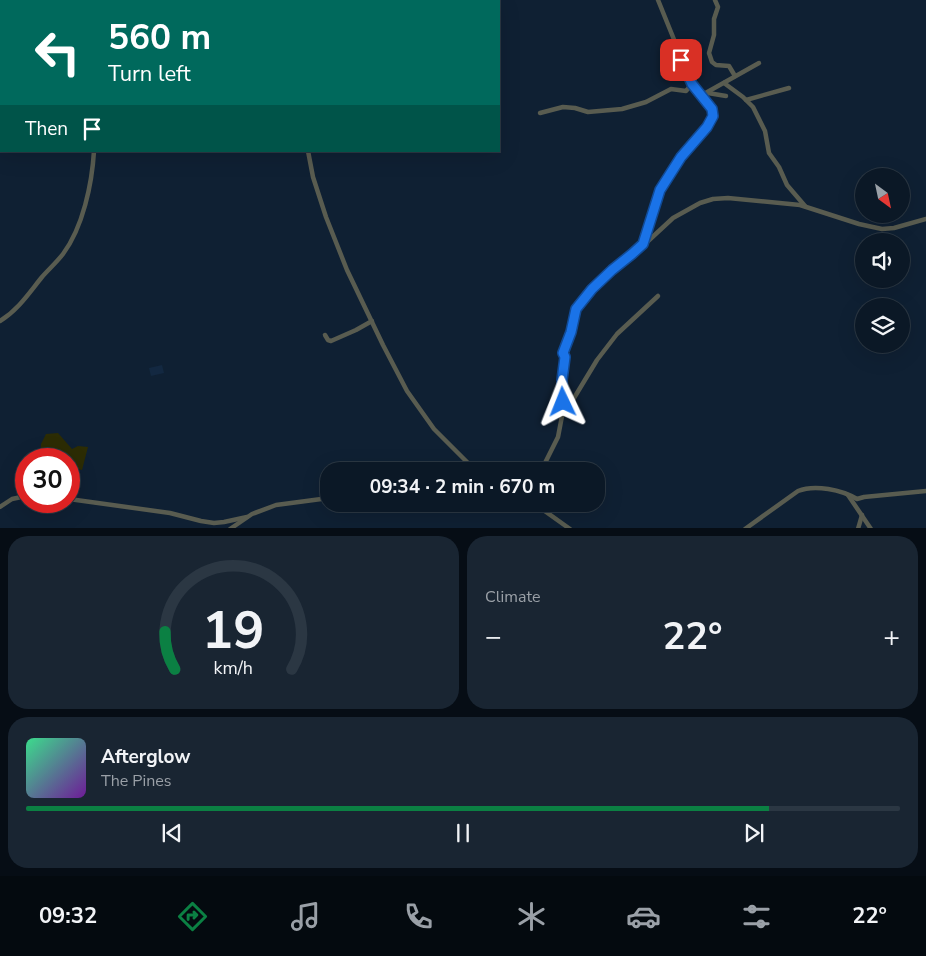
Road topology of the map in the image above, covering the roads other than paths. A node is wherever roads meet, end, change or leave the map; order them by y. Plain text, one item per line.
1 (658, 0) edge
2 (714, 0) edge
3 (759, 64) dead end
4 (735, 76) junction
5 (724, 83) junction
6 (692, 84) junction
7 (789, 88) dead end
8 (705, 94) junction
9 (726, 96) dead end
10 (746, 100) junction
11 (540, 113) dead end
12 (94, 152) edge
13 (308, 152) edge
14 (805, 206) junction
15 (926, 219) edge
16 (643, 244) junction
17 (658, 296) dead end
18 (0, 321) edge
19 (372, 321) junction
20 (325, 335) dead end
21 (562, 416) junction
22 (467, 462) edge
23 (546, 462) edge
24 (926, 491) edge
25 (848, 494) junction
26 (15, 498) edge
27 (320, 499) edge
28 (80, 501) edge
29 (0, 507) edge
30 (547, 512) edge
31 (862, 515) junction
32 (247, 517) junction
33 (230, 528) edge
34 (570, 528) edge
35 (745, 528) edge
36 (858, 528) edge
37 (871, 528) edge

1 - 6 street
2 - 4 street
3 - 4 street
4 - 5 street
5 - 8 street
5 - 10 street
6 - 8 street
6 - 11 street
7 - 10 street
8 - 9 street
8 - 16 street
10 - 14 street
12 - 18 street
13 - 19 street
14 - 15 street
14 - 16 street
16 - 21 street
17 - 21 street
19 - 20 street
19 - 22 street
21 - 23 street
24 - 25 street
25 - 31 street
25 - 35 street
26 - 29 street
27 - 32 street
28 - 32 street
30 - 34 street
31 - 36 street
31 - 37 street
32 - 33 street

